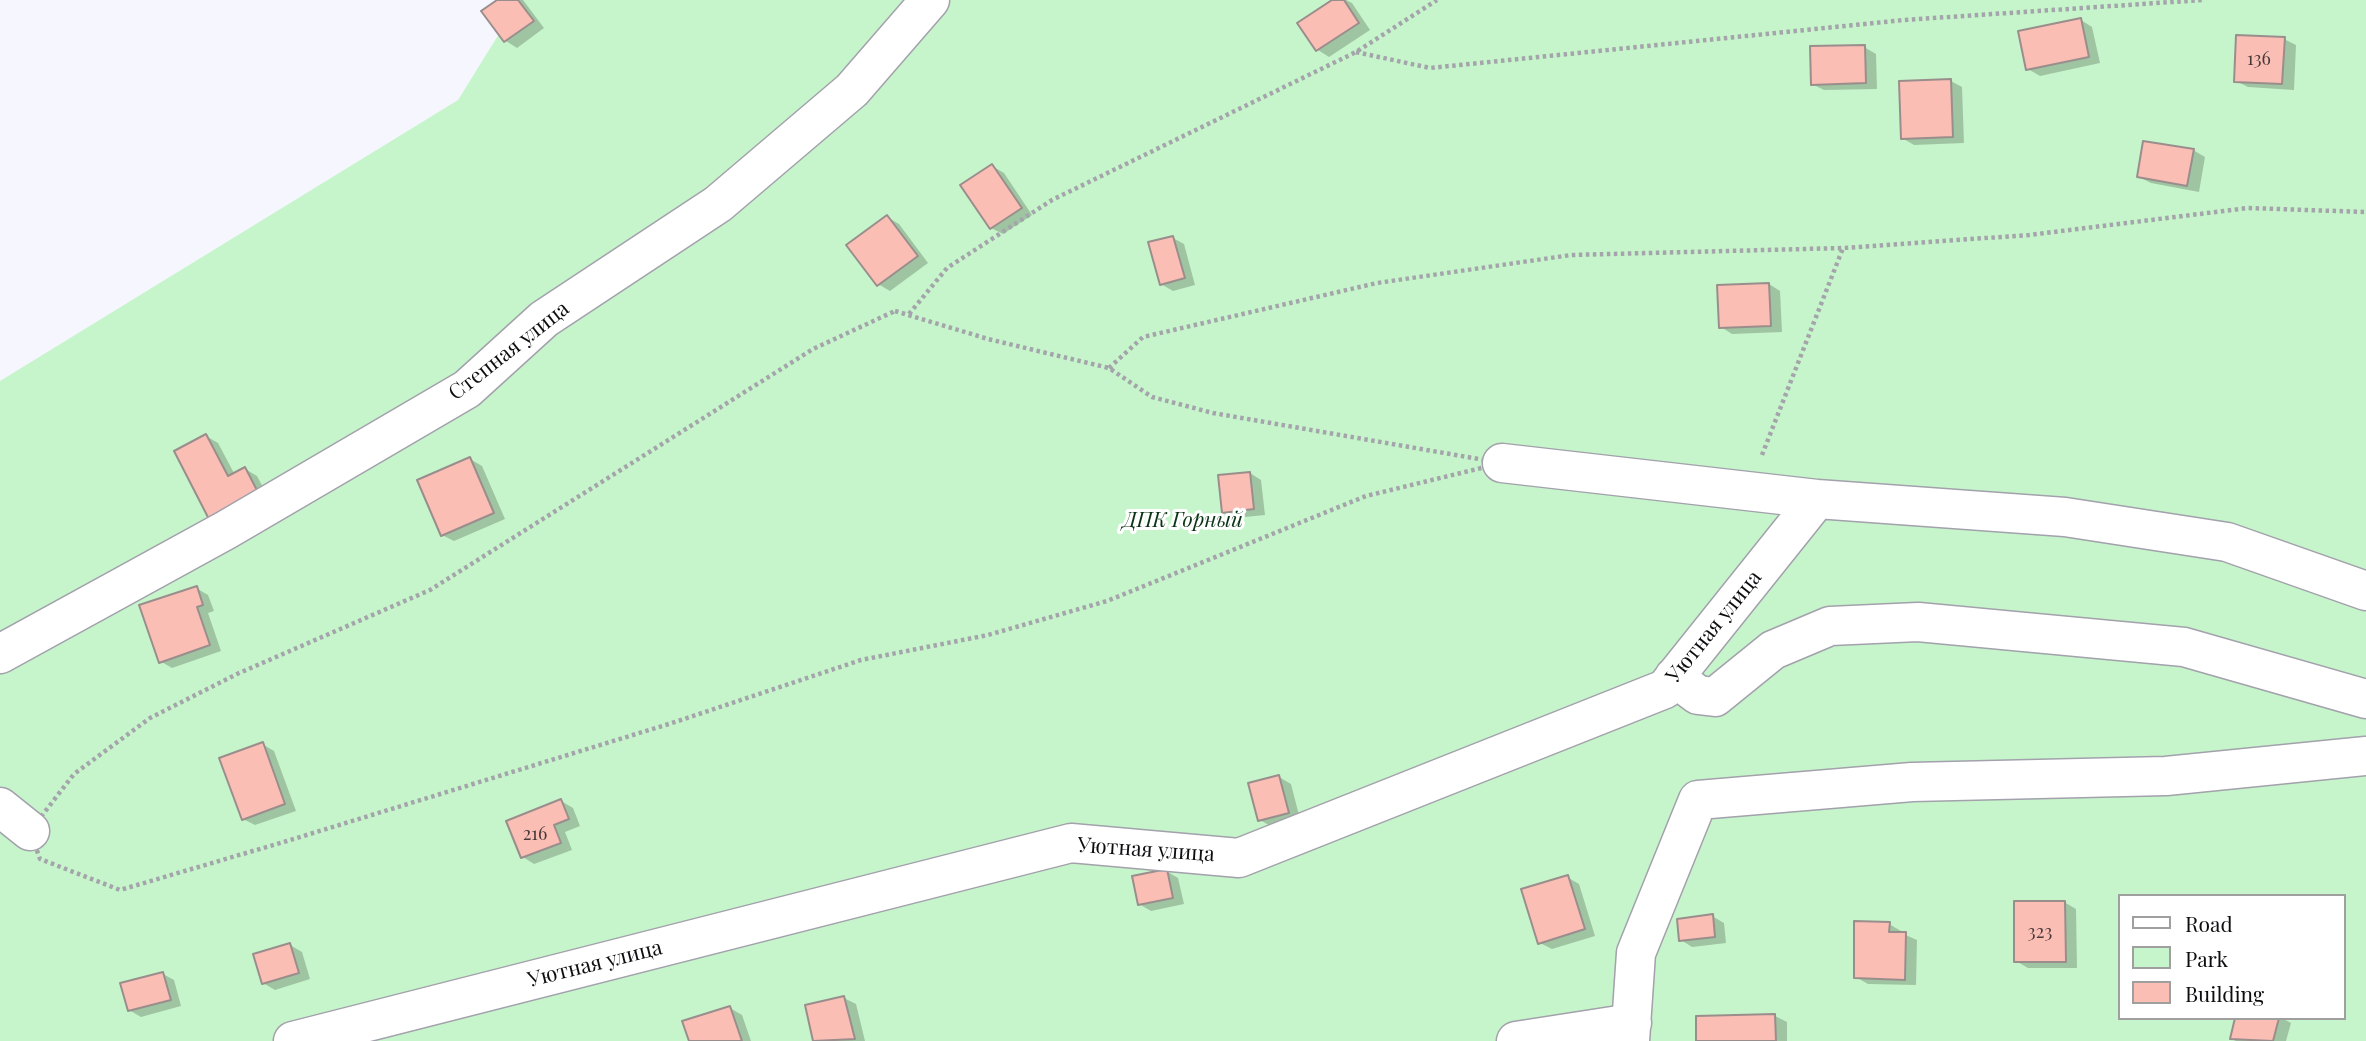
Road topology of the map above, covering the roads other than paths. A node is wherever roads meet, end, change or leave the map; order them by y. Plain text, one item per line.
1 (930, 0) edge
2 (1502, 463) road end
3 (1817, 499) junction
4 (2366, 591) edge
5 (0, 654) edge
6 (1674, 677) junction
7 (2366, 699) edge
8 (2366, 756) edge
9 (0, 807) edge
10 (30, 831) road end
11 (1631, 1032) edge
12 (293, 1041) edge
13 (1516, 1041) edge

1 - 5 street, Степная улица
2 - 3 street
3 - 4 street
3 - 6 street, Уютная улица
6 - 7 street
6 - 12 street, Уютная улица
8 - 11 street
9 - 10 street
11 - 13 street

